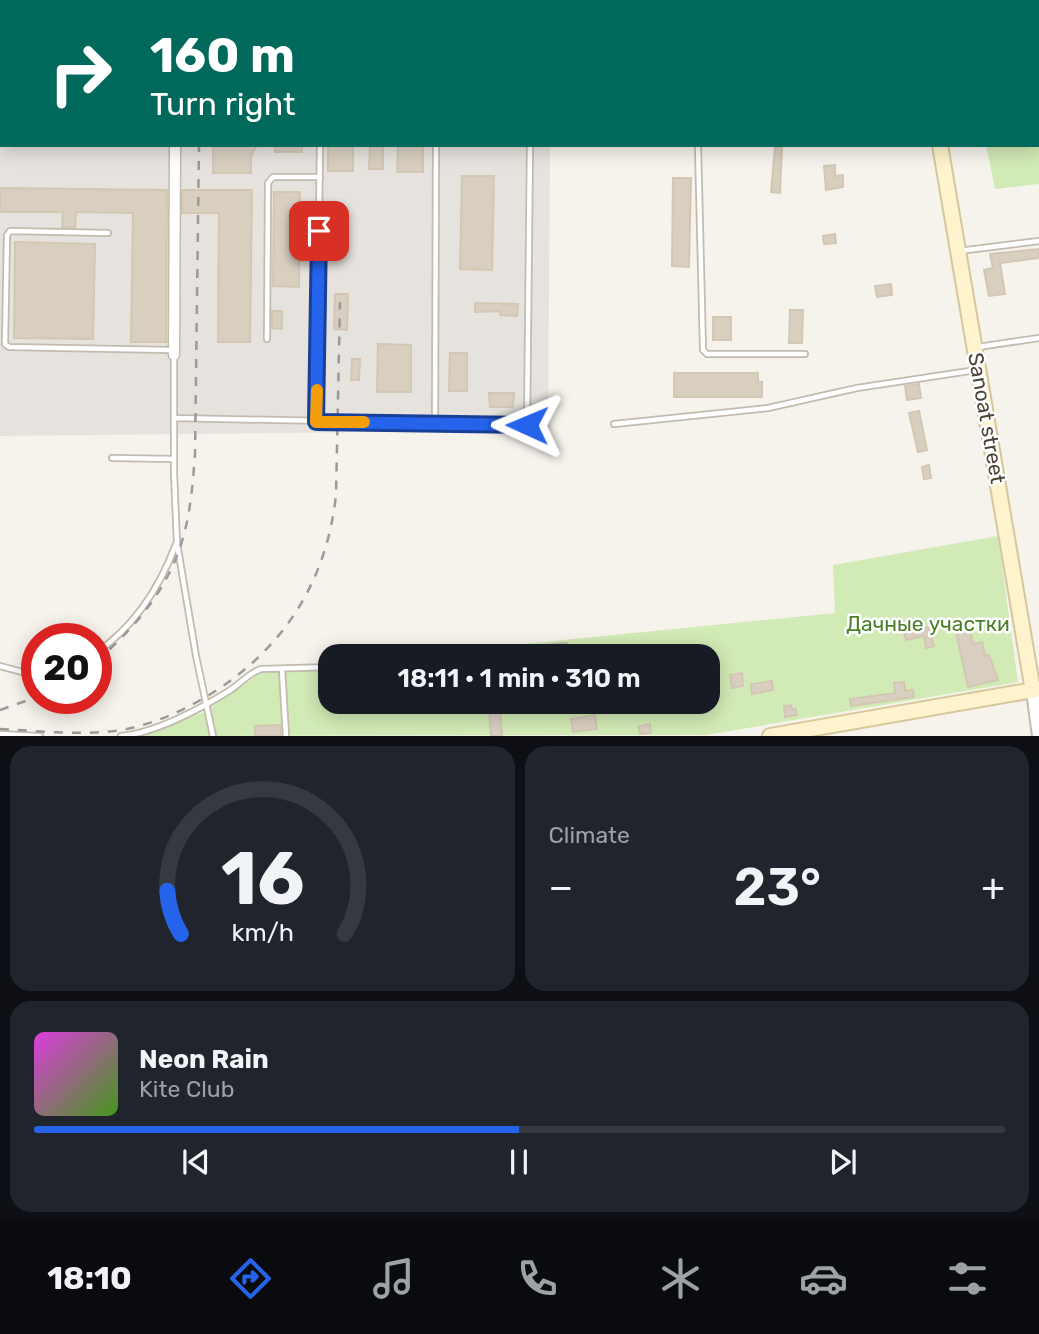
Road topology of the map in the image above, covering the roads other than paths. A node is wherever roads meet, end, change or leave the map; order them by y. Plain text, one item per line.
1 (175, 147) edge
2 (320, 147) edge
3 (436, 147) edge
4 (530, 147) edge
5 (698, 147) edge
6 (940, 147) edge
7 (320, 177) junction
8 (108, 233) dead end
9 (1039, 241) edge
10 (958, 251) junction
11 (3, 270) edge
12 (1039, 338) edge
13 (267, 339) dead end
14 (975, 347) junction
15 (805, 354) dead end
16 (174, 355) junction
17 (979, 370) junction
18 (174, 418) junction
19 (316, 422) junction
20 (435, 423) junction
21 (614, 424) dead end
22 (112, 458) dead end
23 (174, 458) junction
24 (177, 544) junction
25 (112, 640) edge
26 (0, 666) edge
27 (318, 668) edge
28 (282, 669) junction
29 (21, 672) edge
30 (1036, 690) edge
31 (206, 703) junction
32 (0, 734) edge
33 (40, 736) edge
34 (121, 736) edge
35 (214, 736) edge
36 (286, 736) edge
37 (770, 736) edge
38 (1038, 736) edge

1 - 16 street
2 - 7 lane
3 - 20 lane
4 - 20 lane
5 - 15 lane
6 - 10 main road, Sanoat street
7 - 13 lane
7 - 19 lane
8 - 11 lane
9 - 10 lane
10 - 14 main road, Sanoat street
11 - 16 lane
12 - 14 lane
14 - 17 main road, Sanoat street
16 - 18 lane
17 - 21 lane
17 - 30 main road, Sanoat street
18 - 19 lane
18 - 23 lane
19 - 20 lane
22 - 23 lane
23 - 24 lane
24 - 25 lane
24 - 31 lane
26 - 29 lane
27 - 28 lane
28 - 31 lane
28 - 36 lane
30 - 37 main road
30 - 38 street
31 - 34 lane
31 - 35 lane
32 - 33 lane

